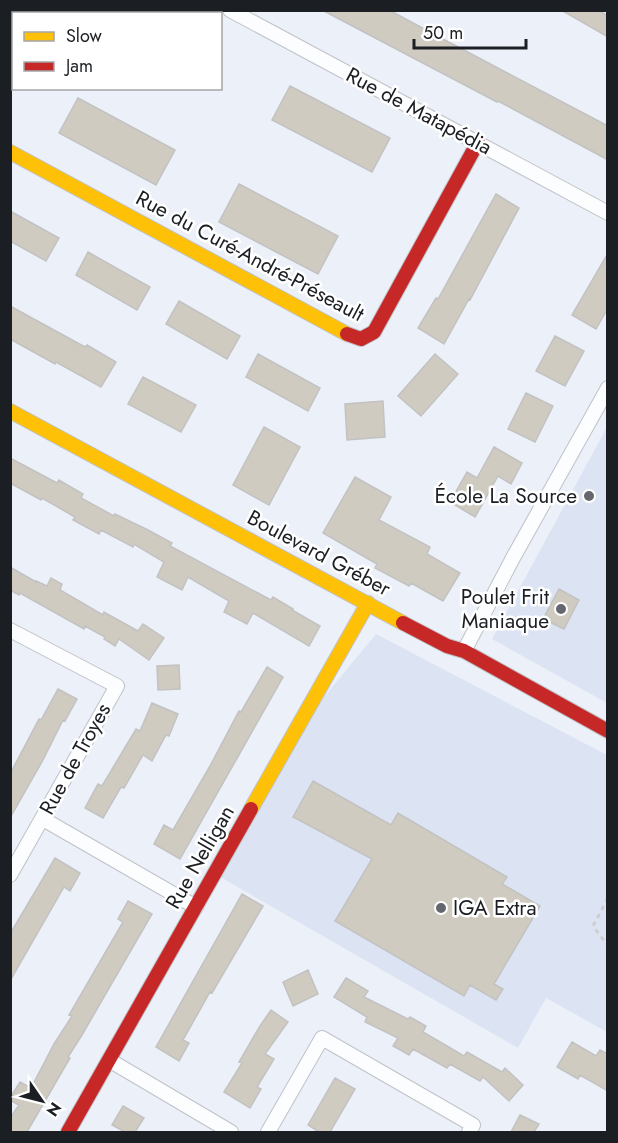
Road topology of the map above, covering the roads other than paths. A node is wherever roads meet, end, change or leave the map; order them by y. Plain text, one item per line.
1 (231, 10) edge
2 (477, 142) junction
3 (10, 152) edge
4 (608, 213) edge
5 (608, 388) edge
6 (10, 411) edge
7 (368, 603) junction
8 (10, 630) edge
9 (464, 651) junction
10 (608, 731) edge
11 (43, 819) junction
12 (10, 875) edge
13 (196, 907) junction
14 (109, 1060) junction
15 (68, 1132) edge
16 (231, 1132) edge
17 (268, 1132) edge
18 (469, 1132) edge

1 - 2 street, Rue de Matapédia
2 - 3 street, Rue du Curé-André-Préseault
2 - 4 street, Rue de Matapédia
5 - 9 street
6 - 7 street, Boulevard Gréber
7 - 9 street, Boulevard Gréber
7 - 13 street, Rue Nelligan
8 - 11 street, Rue de Troyes
9 - 10 street, Boulevard Gréber
11 - 12 street, Rue de Troyes
11 - 13 street
13 - 14 street, Rue Nelligan
14 - 15 street, Rue Nelligan
14 - 16 street
17 - 18 street

